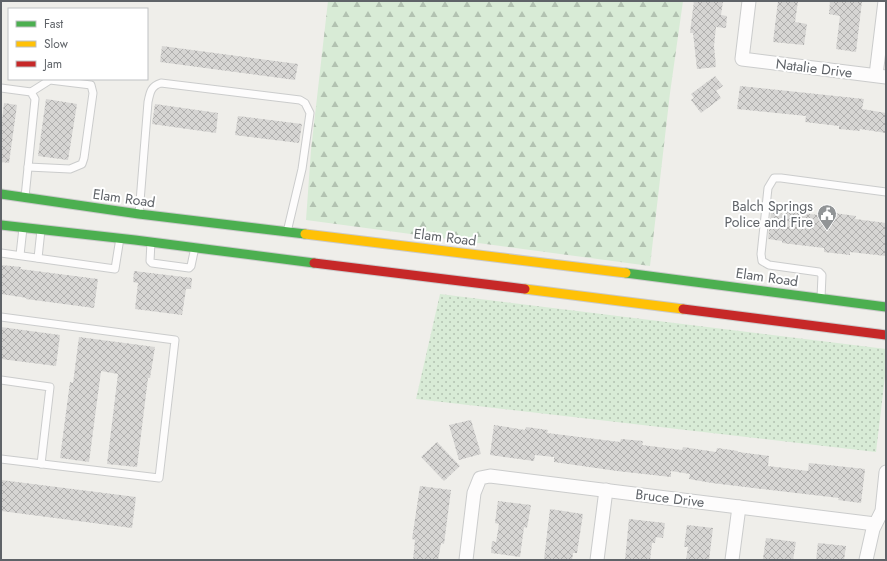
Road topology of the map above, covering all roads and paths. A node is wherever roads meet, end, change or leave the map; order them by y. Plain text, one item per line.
1 (750, 1) edge
2 (885, 1) edge
3 (881, 76) edge
4 (1, 88) edge
5 (31, 92) junction
6 (28, 167) junction
7 (886, 192) edge
8 (1, 194) edge
9 (25, 197) junction
10 (138, 218) junction
11 (1, 225) edge
12 (23, 227) junction
13 (41, 229) junction
14 (287, 232) junction
15 (120, 238) junction
16 (151, 242) junction
17 (195, 247) junction
18 (1, 253) edge
19 (20, 255) junction
20 (38, 258) junction
21 (821, 302) junction
22 (880, 309) edge
23 (1, 317) edge
24 (886, 335) edge
25 (1, 380) edge
26 (1, 459) edge
27 (41, 464) junction
28 (886, 472) edge
29 (606, 490) junction
30 (739, 507) junction
31 (875, 524) junction
32 (466, 560) edge
33 (597, 560) edge
34 (732, 560) edge
35 (866, 560) edge

1 - 3 street, Natalie Drive
2 - 3 street
4 - 5 lane
5 - 6 lane
5 - 6 lane
6 - 9 lane
7 - 21 lane
8 - 9 main road, Elam Road
9 - 10 main road, Elam Road
10 - 14 main road, Elam Road
10 - 14 lane
11 - 12 main road
12 - 13 main road
12 - 19 lane
13 - 15 main road
13 - 20 lane
14 - 21 main road, Elam Road
15 - 16 main road
15 - 20 lane
16 - 17 main road
16 - 17 lane
17 - 24 main road
18 - 19 lane
19 - 20 lane
21 - 22 main road, Elam Road
23 - 27 lane
25 - 27 lane
26 - 27 lane
28 - 31 street
29 - 30 street, Bruce Drive
29 - 32 street, Bruce Drive
29 - 33 street
30 - 31 street, Bruce Drive
30 - 34 street
31 - 35 street

